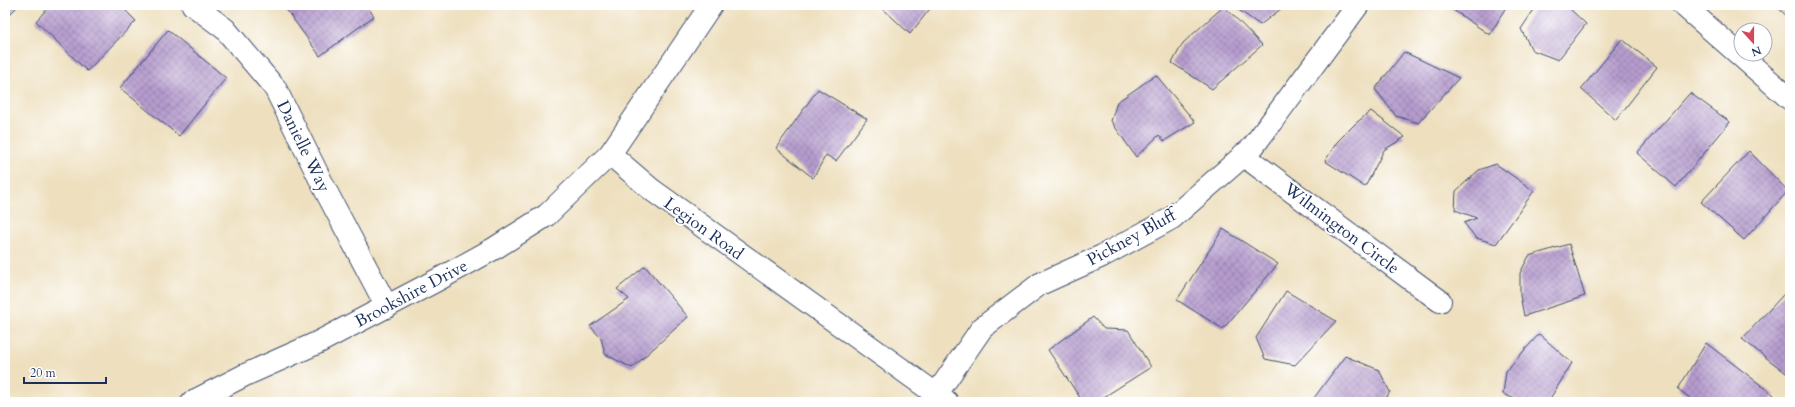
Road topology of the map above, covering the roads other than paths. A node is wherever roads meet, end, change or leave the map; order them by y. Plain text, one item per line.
1 (193, 5) edge
2 (711, 5) edge
3 (1358, 5) edge
4 (1683, 5) edge
5 (1790, 99) edge
6 (610, 154) junction
7 (1243, 155) junction
8 (1440, 302) dead end
9 (387, 307) junction
10 (938, 400) edge
11 (192, 402) edge

1 - 9 street, Danielle Way
2 - 6 street
3 - 7 street, Pickney Bluff
4 - 5 street
6 - 9 street, Brookshire Drive
6 - 10 street, Legion Road
7 - 8 street, Wilmington Circle
7 - 10 street, Pickney Bluff
9 - 11 street, Brookshire Drive

